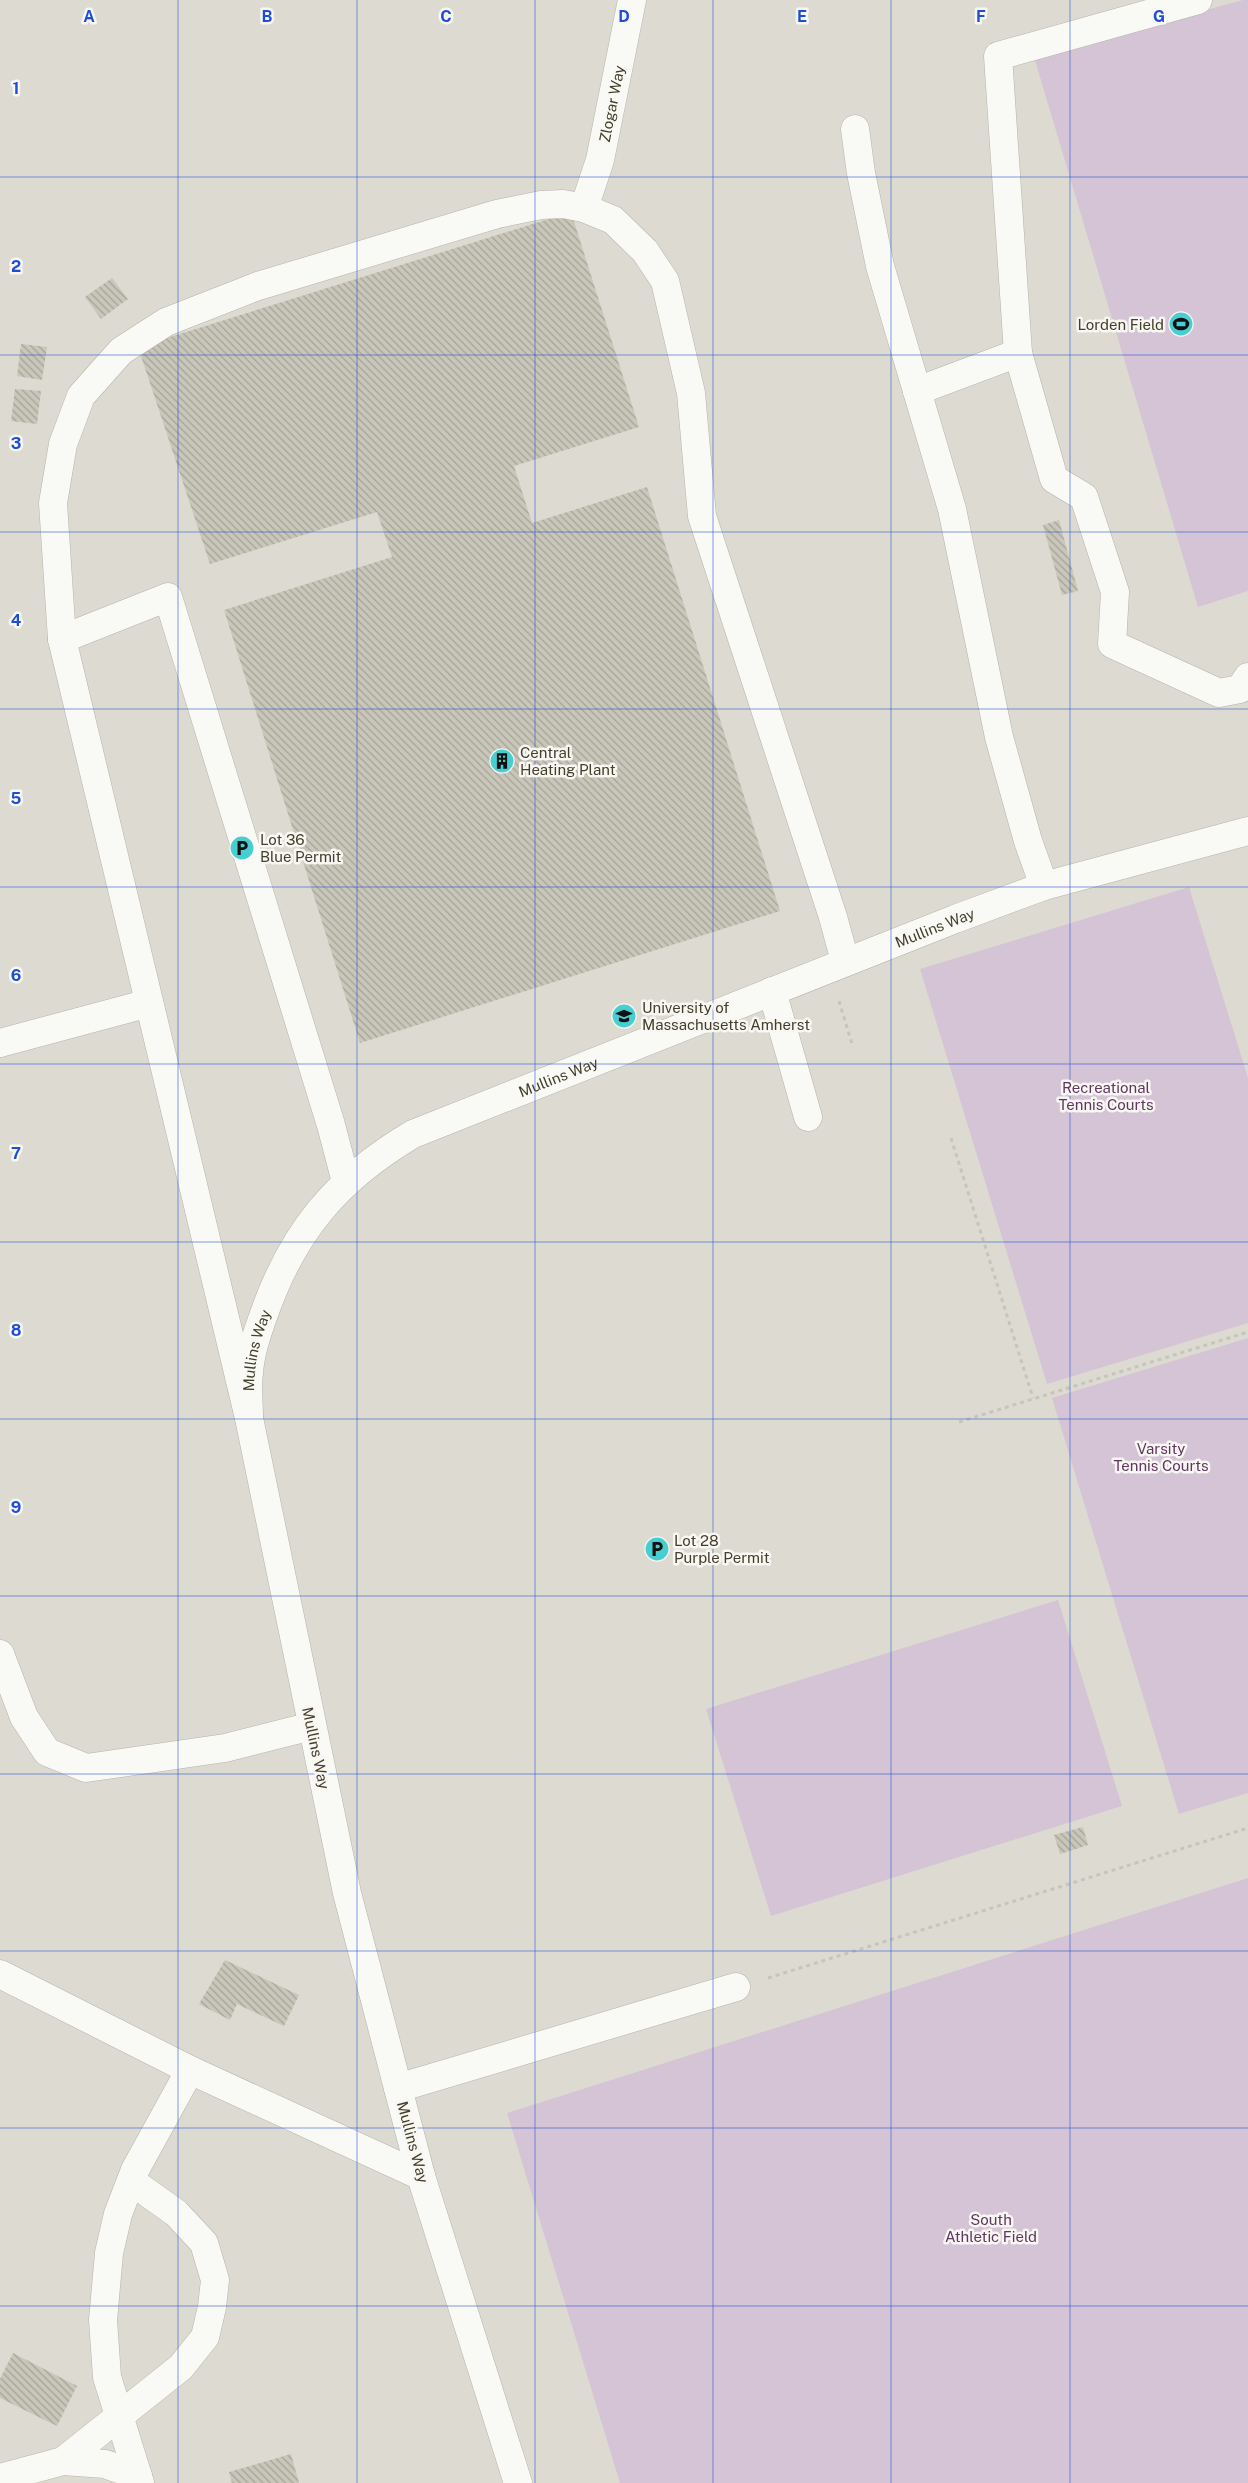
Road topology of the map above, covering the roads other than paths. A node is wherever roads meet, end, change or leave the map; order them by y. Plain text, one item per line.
1 (632, 0) edge
2 (1198, 0) edge
3 (855, 129) dead end
4 (584, 208) junction
5 (1018, 352) junction
6 (917, 391) junction
7 (62, 640) junction
8 (1248, 677) edge
9 (1248, 831) edge
10 (1044, 886) junction
11 (845, 961) junction
12 (772, 991) junction
13 (149, 1004) junction
14 (0, 1042) edge
15 (808, 1117) dead end
16 (346, 1182) junction
17 (249, 1418) junction
18 (0, 1654) edge
19 (312, 1726) junction
20 (0, 1974) edge
21 (736, 1987) road end
22 (190, 2070) junction
23 (398, 2088) junction
24 (421, 2176) junction
25 (131, 2181) junction
26 (118, 2418) junction
27 (63, 2461) junction
28 (0, 2478) edge
29 (139, 2480) edge
30 (518, 2483) edge

1 - 4 street, Zlogar Way
2 - 5 street
3 - 6 street
4 - 7 street
4 - 11 street
5 - 6 street
5 - 8 street
6 - 10 street
7 - 13 street
7 - 16 street
9 - 10 street, Mullins Way
10 - 11 street, Mullins Way
11 - 12 street, Mullins Way
12 - 15 street
12 - 16 street, Mullins Way
13 - 14 street
13 - 17 street
16 - 17 street, Mullins Way
17 - 19 street, Mullins Way
18 - 19 street
19 - 23 street, Mullins Way
20 - 22 street
21 - 23 street
22 - 24 street
22 - 25 street
23 - 24 street, Mullins Way
24 - 30 street, Mullins Way
25 - 26 street
25 - 26 street
26 - 27 street
26 - 29 street
27 - 28 street
27 - 29 street

